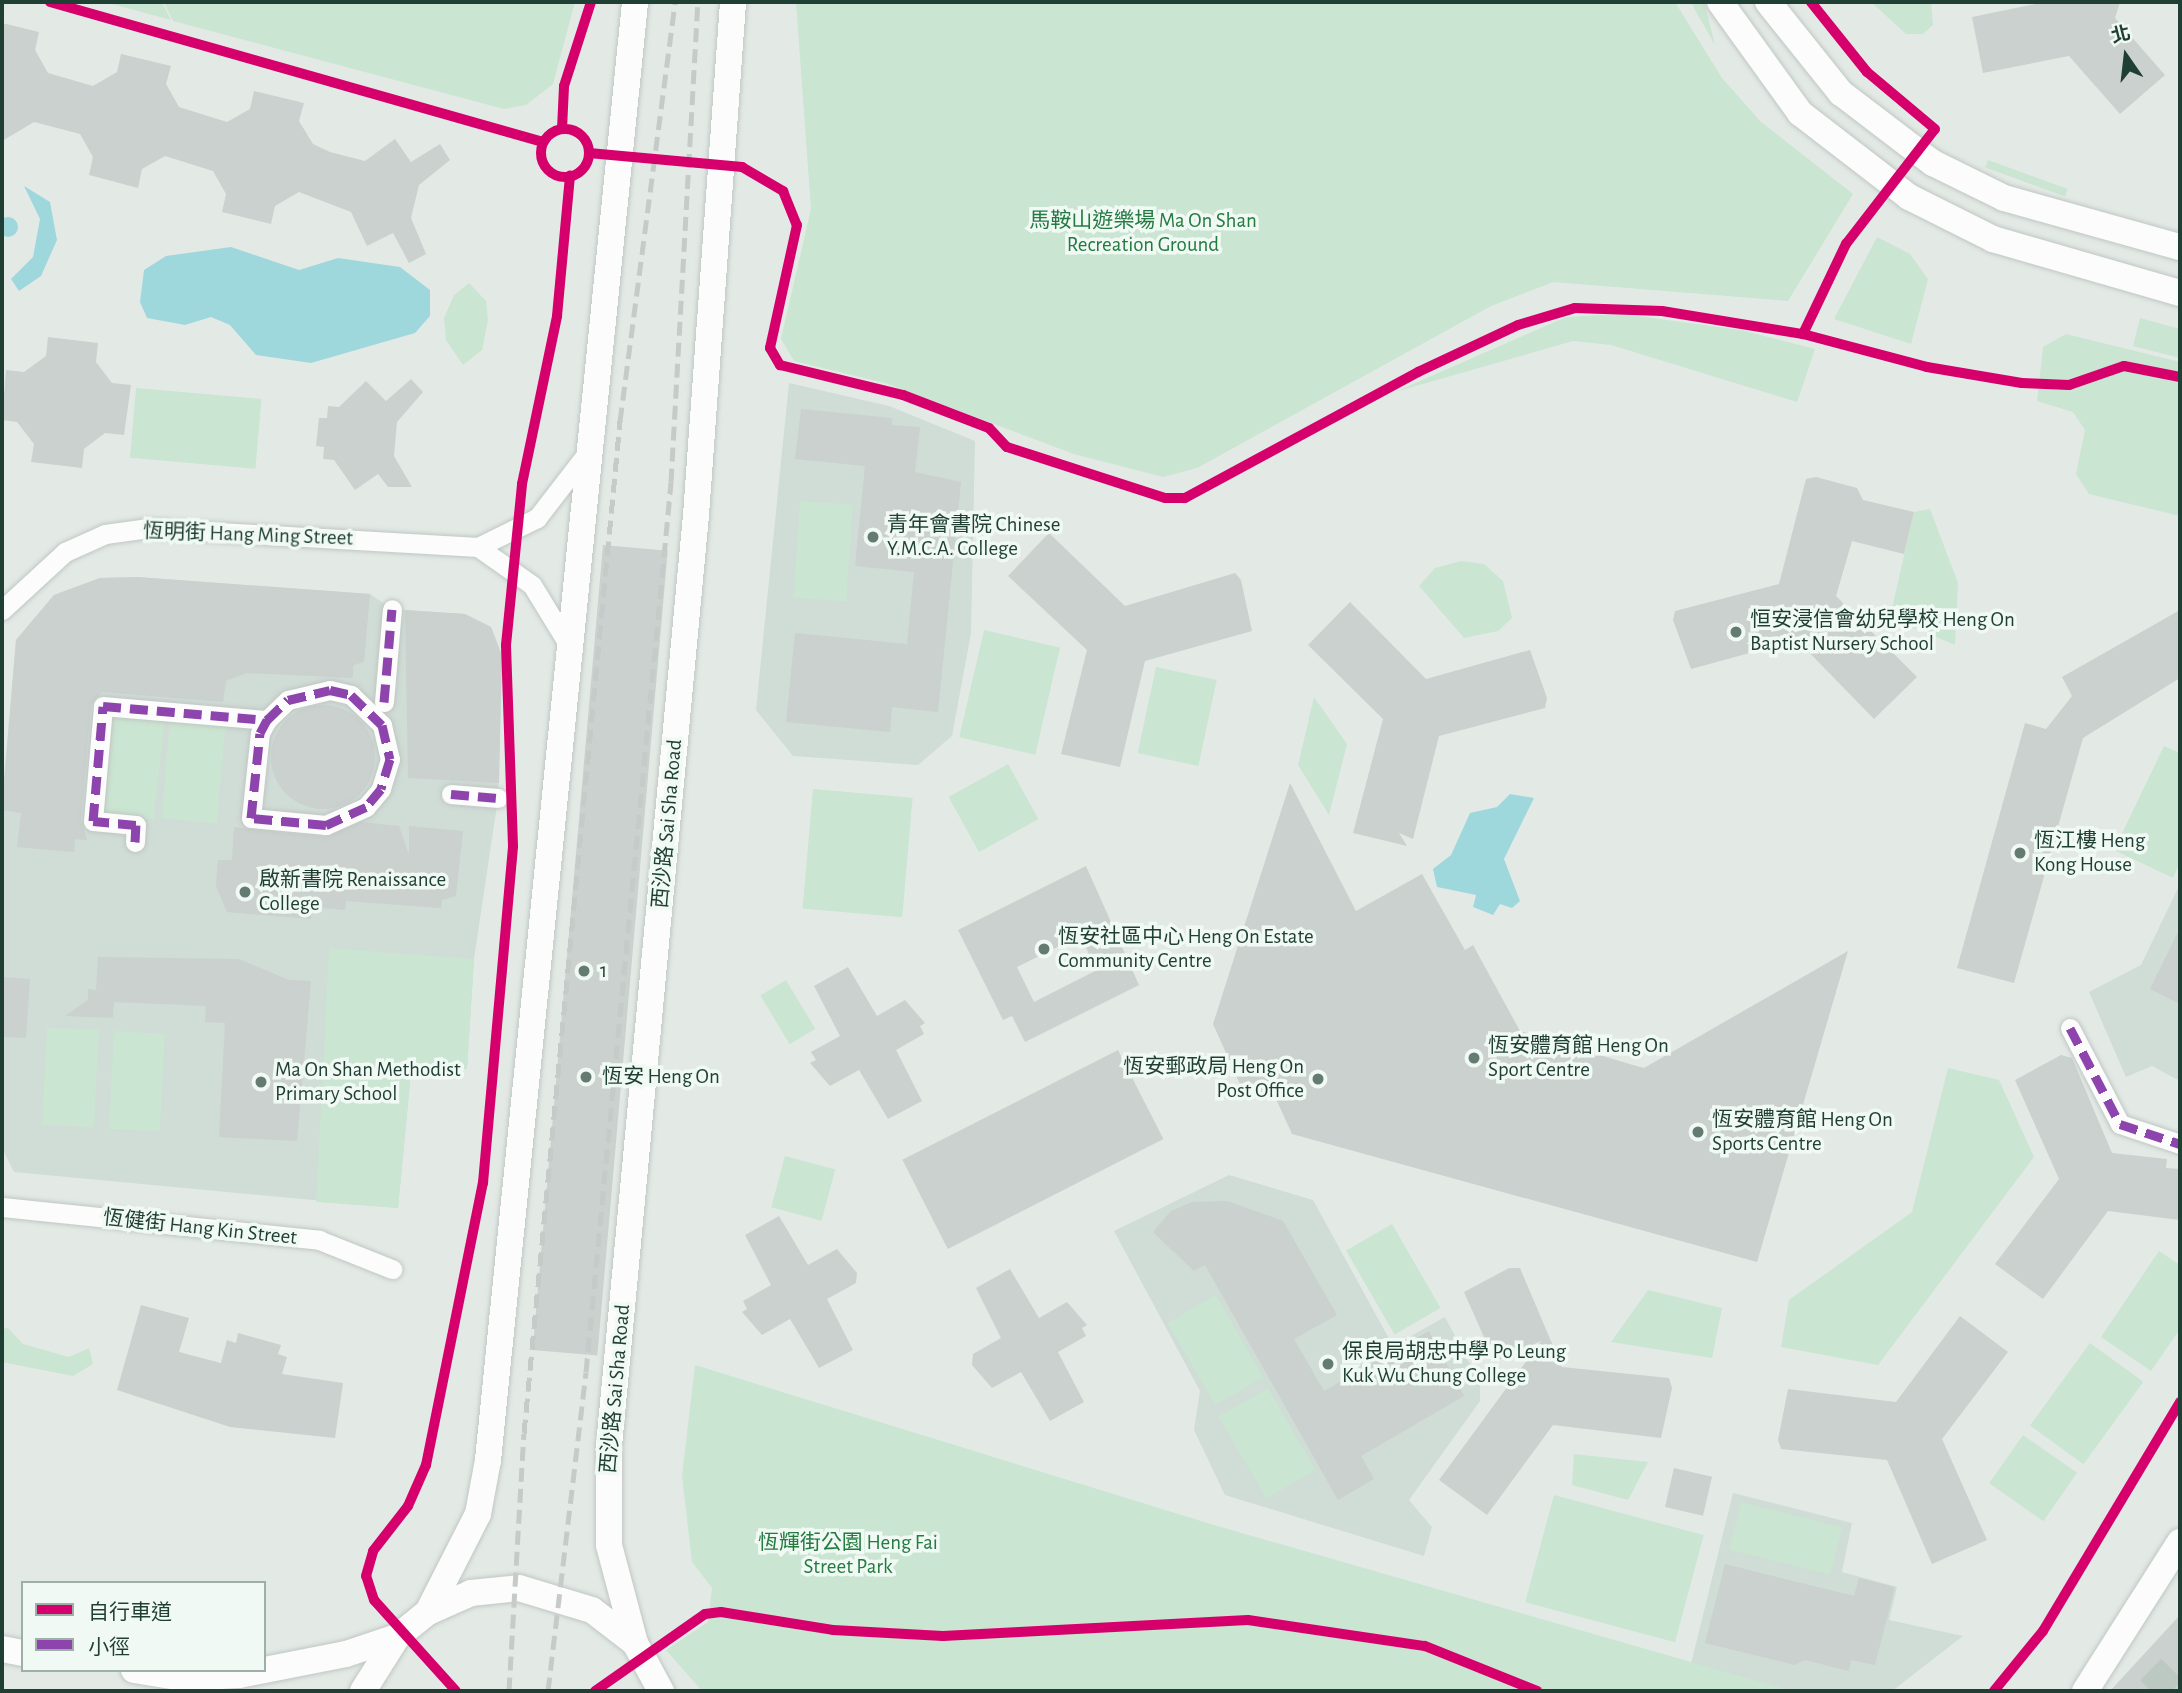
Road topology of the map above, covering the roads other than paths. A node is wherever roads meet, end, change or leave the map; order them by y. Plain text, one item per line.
1 (635, 2) edge
2 (733, 2) edge
3 (1720, 2) edge
4 (1768, 2) edge
5 (2180, 247) edge
6 (2180, 293) edge
7 (589, 450) junction
8 (478, 547) junction
9 (392, 609) dead end
10 (2, 610) edge
11 (568, 644) junction
12 (384, 702) dead end
13 (267, 720) junction
14 (452, 794) dead end
15 (498, 798) dead end
16 (135, 842) dead end
17 (2070, 1028) dead end
18 (2180, 1144) edge
19 (2, 1207) edge
20 (392, 1269) dead end
21 (2180, 1542) edge
22 (428, 1612) junction
23 (397, 1637) junction
24 (635, 1643) junction
25 (2, 1649) edge
26 (21, 1653) edge
27 (266, 1670) edge
28 (146, 1672) edge
29 (254, 1672) edge
30 (363, 1691) edge
31 (661, 1691) edge
32 (2085, 1691) edge

1 - 7 main road
2 - 24 main road, 西沙路 Sai Sha Road
3 - 6 main road
4 - 5 main road
7 - 8 street, 恆明街 Hang Ming Street
7 - 11 main road
8 - 10 street, 恆明街 Hang Ming Street
8 - 11 street
9 - 12 street
11 - 22 main road
13 - 13 street
13 - 16 street
14 - 15 street
17 - 18 street
19 - 20 street, 恆健街 Hang Kin Street
21 - 32 main road
22 - 23 main road
22 - 24 main road
23 - 27 main road
23 - 30 main road
24 - 31 main road
25 - 26 main road
28 - 29 main road

